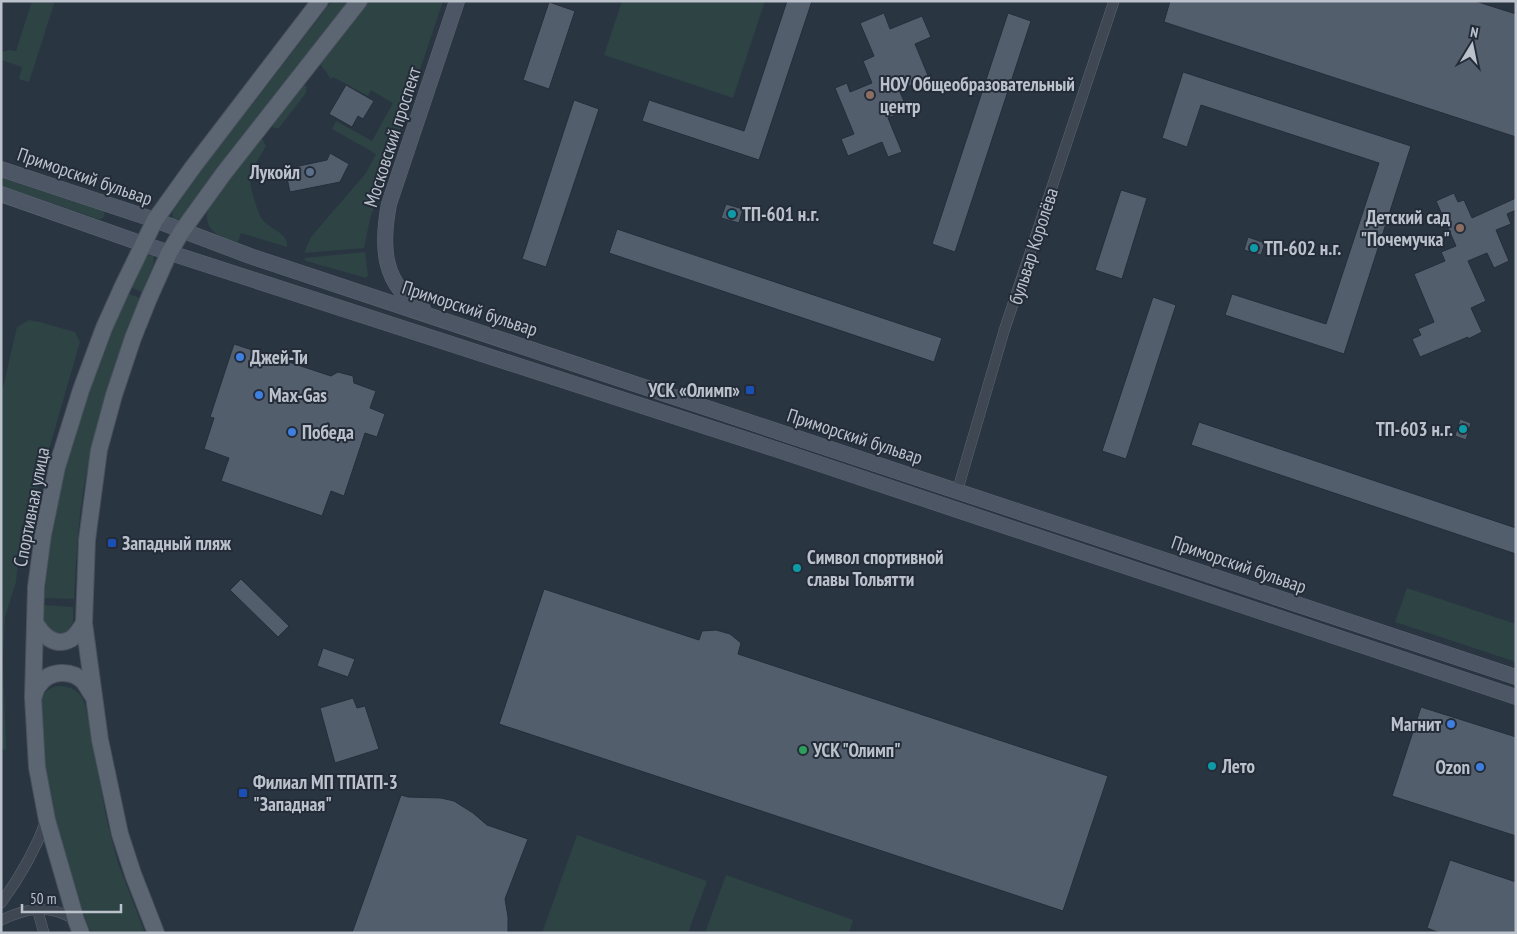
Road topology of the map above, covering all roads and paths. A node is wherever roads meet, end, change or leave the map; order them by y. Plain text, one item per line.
1 (320, 1) edge
2 (360, 1) edge
3 (457, 1) edge
4 (1114, 1) edge
5 (1, 168) edge
6 (1, 194) edge
7 (155, 220) junction
8 (182, 231) junction
9 (143, 244) junction
10 (170, 253) junction
11 (444, 320) junction
12 (957, 492) junction
13 (35, 622) junction
14 (84, 623) junction
15 (1516, 677) edge
16 (93, 696) junction
17 (34, 697) junction
18 (1516, 697) edge
19 (47, 820) junction
20 (1, 903) edge
21 (36, 908) junction
22 (1, 920) edge
23 (78, 927) edge
24 (44, 933) edge
25 (156, 933) edge

1 - 7 main road
2 - 8 main road
3 - 11 main road, Московский проспект
4 - 12 street, бульвар Королёва
5 - 7 main road, Приморский бульвар
6 - 9 main road
7 - 8 main road, Приморский бульвар
7 - 9 main road, Спортивная улица
8 - 10 main road
8 - 11 main road, Приморский бульвар
9 - 10 main road
9 - 13 main road, Спортивная улица
10 - 14 main road
10 - 18 main road
11 - 12 main road, Приморский бульвар
12 - 15 main road, Приморский бульвар
13 - 14 main road
13 - 17 main road, Спортивная улица
14 - 16 main road
16 - 17 main road
16 - 25 main road
17 - 19 main road, Спортивная улица
19 - 20 street
19 - 23 main road, Спортивная улица
21 - 22 street
21 - 23 street
21 - 24 street

